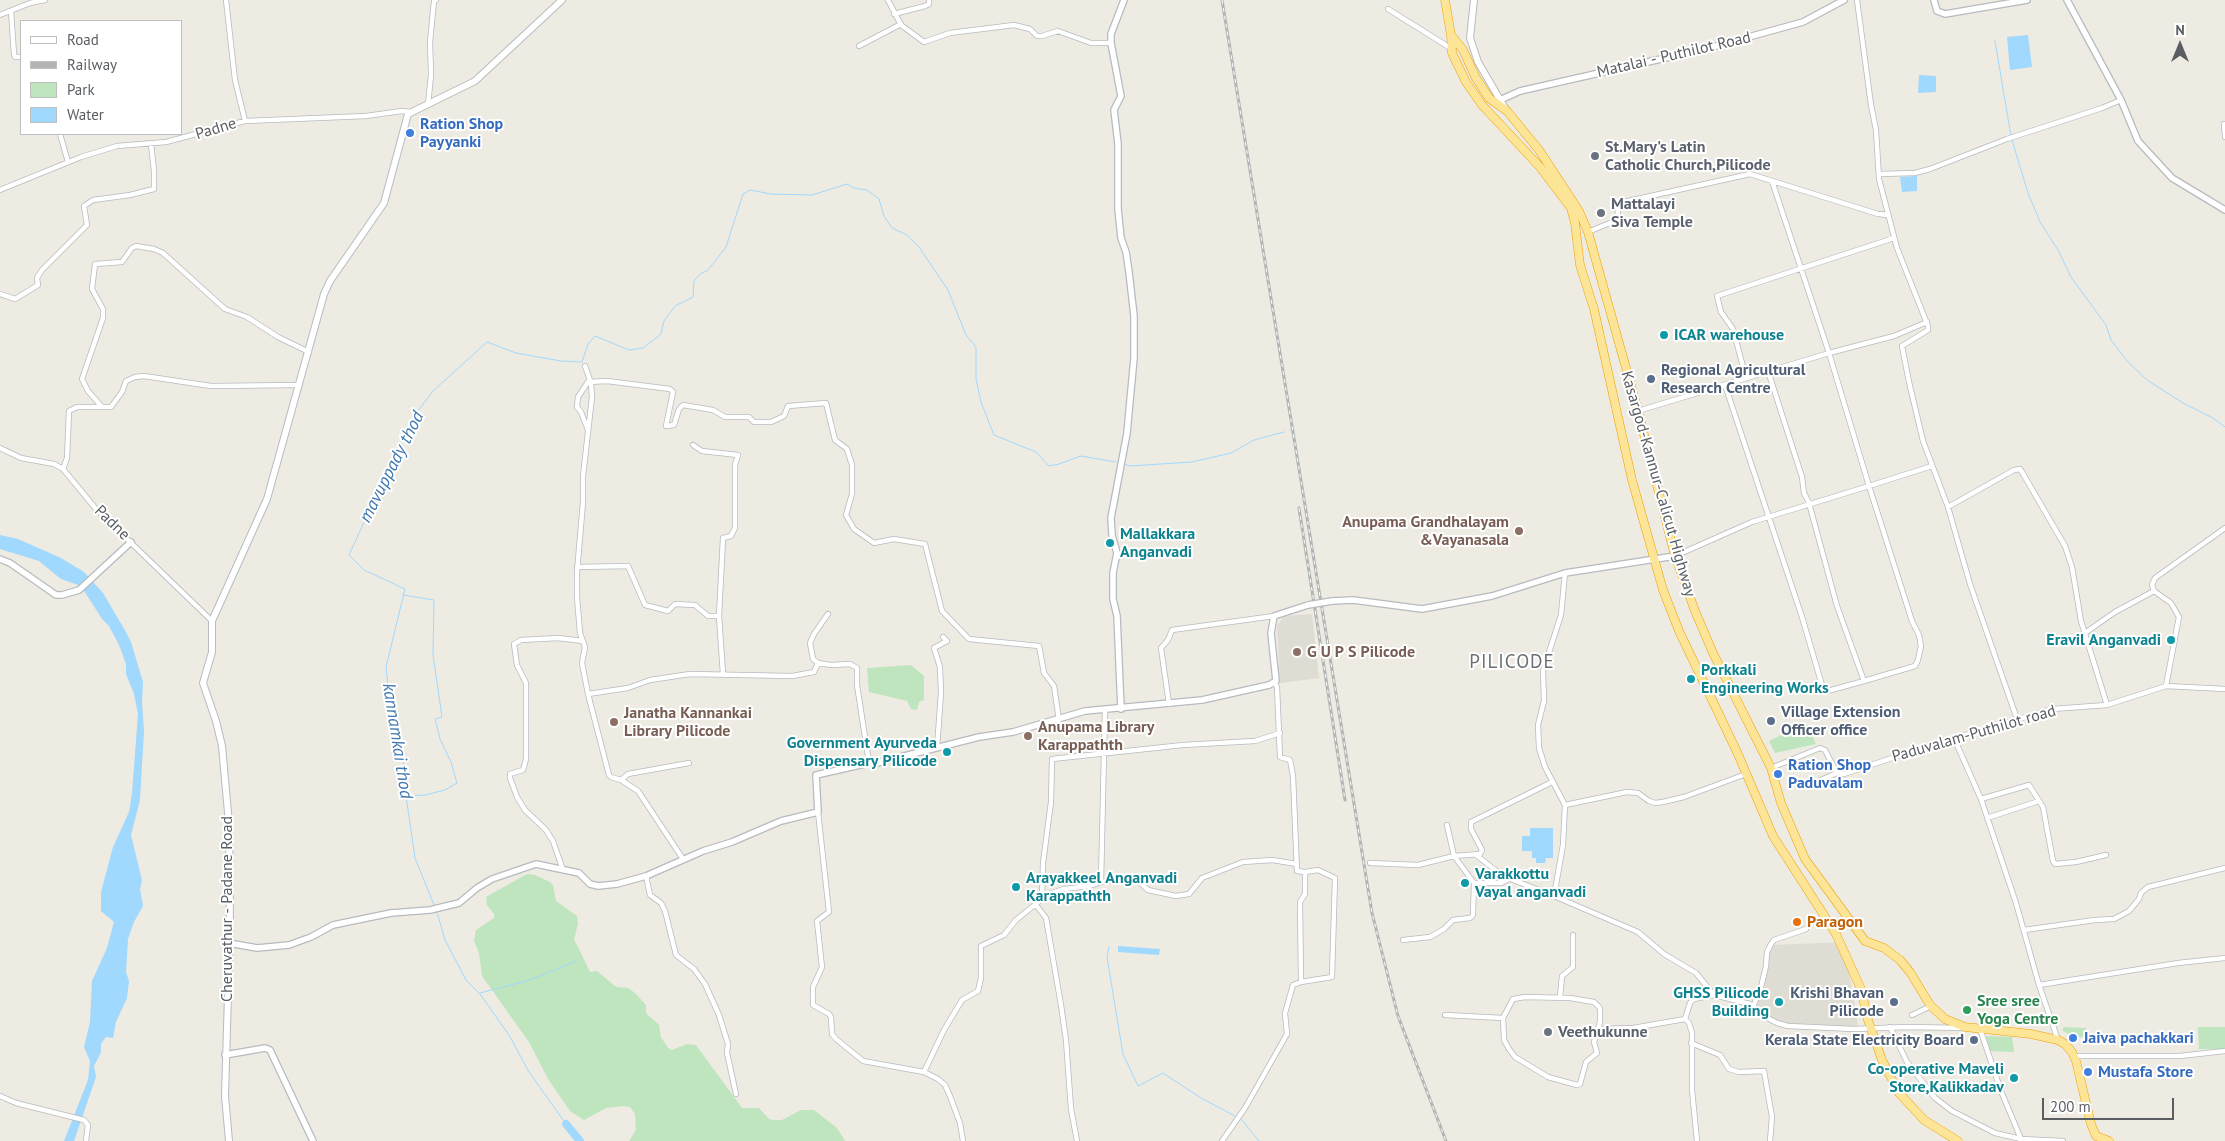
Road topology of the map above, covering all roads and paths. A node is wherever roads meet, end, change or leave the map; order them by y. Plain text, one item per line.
1 (45, 0) edge
2 (226, 0) edge
3 (436, 0) edge
4 (562, 0) edge
5 (888, 0) edge
6 (929, 0) edge
7 (1124, 0) edge
8 (1446, 0) edge
9 (1474, 0) edge
10 (1844, 0) edge
11 (1857, 0) edge
12 (1934, 0) edge
13 (2028, 0) edge
14 (2067, 0) edge
15 (1388, 9) dead end
16 (10, 11) junction
17 (894, 14) junction
18 (0, 15) edge
19 (900, 24) junction
20 (1451, 35) junction
21 (1111, 43) junction
22 (859, 46) dead end
23 (1452, 49) junction
24 (20, 57) edge
25 (1500, 100) junction
26 (2121, 100) junction
27 (428, 105) junction
28 (411, 112) junction
29 (1507, 112) junction
30 (245, 120) junction
31 (2224, 124) edge
32 (60, 135) edge
33 (2225, 137) edge
34 (151, 144) junction
35 (68, 162) junction
36 (1879, 174) junction
37 (1772, 181) junction
38 (0, 190) edge
39 (2225, 210) edge
40 (1888, 215) junction
41 (1588, 232) junction
42 (1894, 238) junction
43 (1802, 268) junction
44 (0, 294) edge
45 (1927, 322) junction
46 (309, 352) junction
47 (1829, 353) junction
48 (585, 366) dead end
49 (1768, 371) junction
50 (1746, 378) junction
51 (591, 382) junction
52 (299, 385) junction
53 (1724, 385) junction
54 (102, 407) junction
55 (1638, 411) junction
56 (588, 430) junction
57 (693, 444) dead end
58 (0, 448) edge
59 (1932, 466) junction
60 (63, 469) junction
61 (1869, 486) junction
62 (1809, 503) junction
63 (1948, 507) junction
64 (1768, 516) junction
65 (2225, 528) edge
66 (131, 542) junction
67 (1675, 556) junction
68 (0, 560) edge
69 (1654, 561) junction
70 (577, 567) junction
71 (1565, 573) junction
72 (2154, 591) junction
73 (828, 614) dead end
74 (719, 616) junction
75 (1274, 616) junction
76 (212, 621) junction
77 (2085, 633) junction
78 (943, 637) dead end
79 (583, 641) junction
80 (818, 664) junction
81 (723, 674) junction
82 (1864, 681) junction
83 (1275, 683) junction
84 (2166, 686) junction
85 (2225, 689) edge
86 (588, 694) junction
87 (1169, 704) junction
88 (2107, 705) junction
89 (1105, 709) junction
90 (1121, 709) junction
91 (2017, 719) junction
92 (1059, 720) junction
93 (1280, 733) junction
94 (1954, 738) junction
95 (937, 748) junction
96 (1104, 753) junction
97 (869, 763) junction
98 (689, 764) dead end
99 (1771, 768) junction
100 (1837, 773) junction
101 (1746, 774) junction
102 (621, 780) junction
103 (1552, 782) junction
104 (1807, 786) dead end
105 (1981, 799) junction
106 (2039, 801) junction
107 (1565, 806) junction
108 (818, 812) junction
109 (1988, 818) junction
110 (1447, 825) dead end
111 (1476, 855) junction
112 (2106, 855) dead end
113 (1454, 856) junction
114 (683, 859) junction
115 (1370, 863) dead end
116 (1297, 864) junction
117 (2225, 868) edge
118 (563, 870) junction
119 (1305, 872) junction
120 (646, 876) junction
121 (1509, 879) junction
122 (1102, 882) junction
123 (1474, 883) junction
124 (1042, 896) junction
125 (1554, 896) junction
126 (1036, 905) junction
127 (1806, 930) dead end
128 (2024, 930) junction
129 (1573, 935) dead end
130 (1403, 940) dead end
131 (229, 943) junction
132 (2225, 958) edge
133 (1301, 982) junction
134 (2039, 985) junction
135 (1714, 995) junction
136 (1560, 997) junction
137 (1930, 1005) junction
138 (1753, 1007) junction
139 (1446, 1015) dead end
140 (1912, 1015) dead end
141 (1503, 1018) junction
142 (1685, 1019) junction
143 (1871, 1027) junction
144 (1890, 1027) junction
145 (1965, 1027) junction
146 (1598, 1029) junction
147 (1980, 1029) junction
148 (2058, 1040) junction
149 (1691, 1042) junction
150 (2225, 1051) edge
151 (225, 1055) junction
152 (2074, 1056) junction
153 (924, 1072) junction
154 (736, 1094) dead end
155 (0, 1096) edge
156 (2021, 1139) junction
157 (2096, 1139) edge
158 (86, 1141) edge
159 (229, 1141) edge
160 (313, 1141) edge
161 (963, 1141) edge
162 (1077, 1141) edge
163 (1222, 1141) edge
164 (1697, 1141) edge
165 (1770, 1141) edge
166 (1958, 1141) edge
167 (2063, 1141) edge
168 (2109, 1141) edge

1 - 16 street
2 - 30 street
3 - 27 street
4 - 27 main road
5 - 17 street
6 - 17 street
7 - 21 street
8 - 20 highway, Kasargod-Kannur-Calicut Highway
9 - 25 main road, Kasargod-Kannur-Calicut Highway
10 - 25 street, Matalai - Puthilot Road
11 - 36 street
12 - 13 street
14 - 26 street
15 - 23 street
16 - 18 street
16 - 24 street
17 - 19 street
19 - 21 street
19 - 22 street
20 - 23 highway, Kasargod-Kannur-Calicut Highway
20 - 29 highway, Kasargod-Kannur-Calicut Highway
21 - 90 street
23 - 69 highway, Kasargod-Kannur-Calicut Highway
25 - 29 main road, Kasargod-Kannur-Calicut Highway
26 - 36 street
26 - 39 street
27 - 28 main road
28 - 30 street, Padne
28 - 46 main road
29 - 41 highway, Kasargod-Kannur-Calicut Highway
30 - 34 street, Padne
31 - 33 street
32 - 35 street
34 - 35 street, Padne
34 - 44 street
35 - 38 street, Padne
36 - 40 street
37 - 40 street
37 - 41 street
37 - 43 street
40 - 42 street
41 - 55 highway, Kasargod-Kannur-Calicut Highway
42 - 43 street
42 - 45 street
43 - 47 street
43 - 50 street
45 - 47 street
45 - 59 street
46 - 52 main road
46 - 54 street
47 - 49 street
47 - 61 street
48 - 51 street
49 - 50 street
49 - 62 street
50 - 53 street
51 - 56 street
51 - 56 street
51 - 92 street
52 - 54 street
52 - 76 main road
53 - 55 street
53 - 64 street
54 - 60 street
55 - 67 highway, Kasargod-Kannur-Calicut Highway
56 - 70 street
57 - 74 street
58 - 60 street
59 - 61 street
59 - 63 street
60 - 66 street, Padne
61 - 62 street
61 - 82 street
62 - 64 street
62 - 82 street
63 - 77 street
63 - 91 street
64 - 67 street
64 - 82 street
65 - 72 street
66 - 68 street
66 - 76 street, Padne
67 - 69 street
67 - 99 highway, Kasargod-Kannur-Calicut Highway
69 - 71 street
69 - 101 highway, Kasargod-Kannur-Calicut Highway
70 - 74 street
70 - 79 street
71 - 75 street, bridge
71 - 103 street
72 - 77 street
72 - 84 street
73 - 80 street
74 - 81 street
75 - 83 street
75 - 87 street
76 - 131 main road, Cheruvathur - Padane Road
77 - 88 street
78 - 95 street
79 - 86 street
79 - 118 street
80 - 81 street
80 - 97 street
81 - 86 street
83 - 87 street
83 - 93 street
84 - 85 street, Paduvalam-Puthilot road
84 - 88 street, Paduvalam-Puthilot road
86 - 102 street
87 - 90 street
88 - 91 street, Paduvalam-Puthilot road
89 - 90 street
89 - 92 street
89 - 96 street
91 - 94 street, Paduvalam-Puthilot road
92 - 95 street
93 - 96 street
93 - 116 street
94 - 100 street, Paduvalam-Puthilot road
94 - 105 street
95 - 97 street
96 - 122 street
96 - 124 street
97 - 108 street
98 - 102 street
99 - 100 street
99 - 137 highway, Kasargod-Kannur-Calicut Highway
100 - 104 street, Paduvalam-Puthilot road
101 - 107 street
101 - 143 highway, Kasargod-Kannur-Calicut Highway
102 - 114 street
103 - 107 street
103 - 111 street
105 - 106 street
105 - 109 street
106 - 109 street
106 - 112 street
107 - 125 street
108 - 114 street
108 - 153 street
109 - 128 street
110 - 113 street
111 - 113 street
111 - 121 street
113 - 115 street
113 - 123 street
114 - 120 street
116 - 119 street
116 - 122 street
117 - 128 street
118 - 120 street
118 - 131 street
119 - 133 street
119 - 133 street
120 - 154 street
121 - 123 street
121 - 125 street
122 - 124 street
123 - 130 street
124 - 126 street
125 - 135 street
126 - 153 street
126 - 162 street
127 - 138 street
128 - 134 street
129 - 136 street
131 - 151 main road, Cheruvathur - Padane Road
132 - 134 street
133 - 163 street
134 - 148 street
135 - 138 street
135 - 142 street
136 - 141 street
136 - 146 street
137 - 140 street
137 - 145 highway, Kasargod-Kannur-Calicut Highway
138 - 143 street
139 - 141 street
141 - 146 street
142 - 146 street
142 - 149 street
143 - 144 street
143 - 166 highway, Kasargod-Kannur-Calicut Highway
144 - 145 street
144 - 156 street
145 - 147 highway, Kasargod-Kannur-Calicut Highway
147 - 148 highway, Kasargod-Kannur-Calicut Highway
147 - 156 street
148 - 152 highway
149 - 164 street
149 - 165 street
150 - 152 street
151 - 159 main road, Cheruvathur - Padane Road
151 - 160 street
152 - 157 highway
153 - 161 street
155 - 158 street
156 - 167 street
157 - 168 highway

